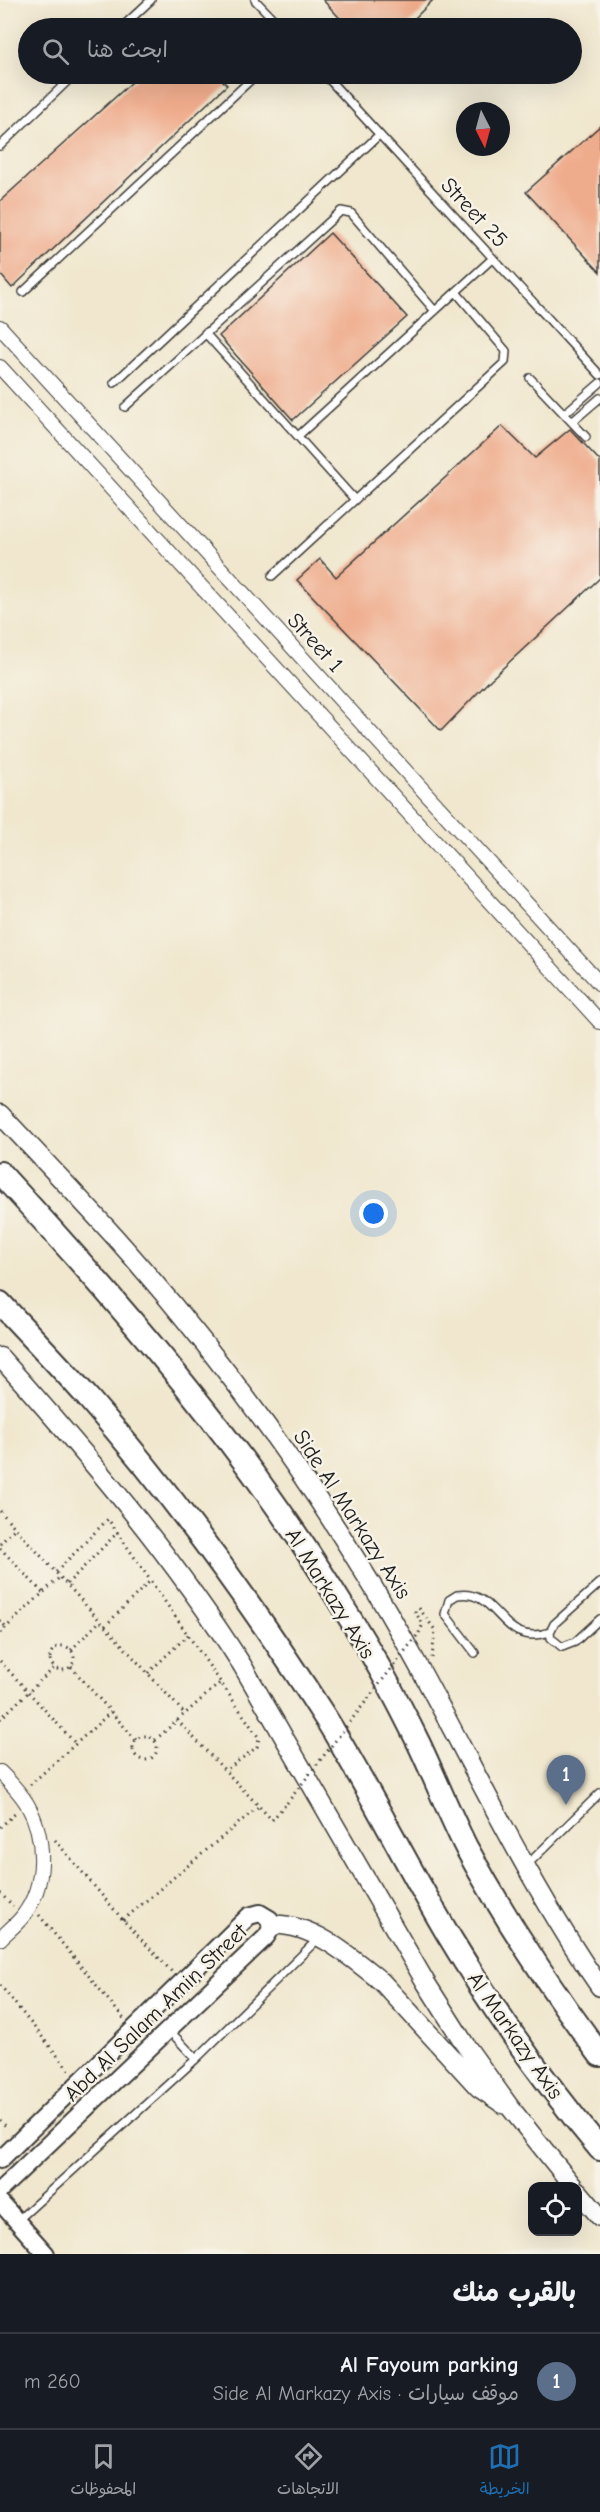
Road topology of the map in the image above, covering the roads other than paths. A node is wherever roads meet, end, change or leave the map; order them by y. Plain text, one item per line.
1 (151, 0) edge
2 (255, 0) edge
3 (132, 18) edge
4 (272, 18) edge
5 (65, 84) edge
6 (246, 84) edge
7 (333, 84) edge
8 (379, 135) junction
9 (0, 146) edge
10 (493, 258) junction
11 (22, 292) dead end
12 (456, 292) junction
13 (435, 311) junction
14 (0, 327) edge
15 (205, 333) junction
16 (0, 367) edge
17 (600, 375) edge
18 (530, 378) dead end
19 (114, 383) dead end
20 (600, 383) edge
21 (600, 398) edge
22 (125, 407) dead end
23 (564, 414) junction
24 (572, 422) junction
25 (298, 436) junction
26 (586, 437) dead end
27 (355, 500) junction
28 (272, 576) dead end
29 (600, 984) edge
30 (600, 1022) edge
31 (0, 1114) edge
32 (0, 1173) edge
33 (0, 1303) edge
34 (0, 1357) edge
35 (0, 1377) edge
36 (19, 1378) junction
37 (600, 1583) edge
38 (600, 1619) edge
39 (550, 1632) junction
40 (475, 1653) dead end
41 (0, 1772) edge
42 (600, 1793) edge
43 (526, 1865) junction
44 (271, 1925) junction
45 (320, 1937) junction
46 (0, 1939) edge
47 (600, 1987) edge
48 (169, 2030) junction
49 (600, 2055) edge
50 (196, 2059) junction
51 (509, 2106) junction
52 (600, 2149) edge
53 (0, 2160) edge
54 (569, 2182) edge
55 (0, 2190) edge
56 (582, 2196) edge
57 (0, 2202) edge
58 (600, 2217) edge
59 (17, 2221) junction
60 (46, 2254) edge

1 - 3 lane
2 - 4 lane
5 - 9 lane
6 - 11 lane
7 - 8 lane, Street 25
8 - 10 lane, Street 25
8 - 19 lane
10 - 12 lane
10 - 17 lane, Street 25
12 - 13 lane
12 - 27 lane
13 - 15 lane
13 - 25 lane
14 - 29 street, Street 1
15 - 22 lane
15 - 25 lane
16 - 30 street, Street 1
18 - 23 lane
20 - 23 lane
21 - 24 lane
23 - 24 lane
24 - 26 lane
25 - 27 lane
27 - 28 lane
31 - 43 main road, Side Al Markazy Axis
32 - 49 highway, Al Markazy Axis
33 - 52 highway, Al Markazy Axis
34 - 36 main road
35 - 36 street
36 - 51 main road
37 - 39 lane
38 - 39 lane
39 - 40 lane
41 - 46 street
42 - 43 lane
43 - 47 main road, Side Al Markazy Axis
44 - 45 main road
44 - 48 street, Abd Al Salam Amin Street
44 - 53 street, Abd Al Salam Amin Street
45 - 50 lane
45 - 51 main road
48 - 50 lane
48 - 55 street, Abd Al Salam Amin Street
50 - 59 lane
51 - 54 main road
56 - 58 main road
57 - 59 street
59 - 60 street

